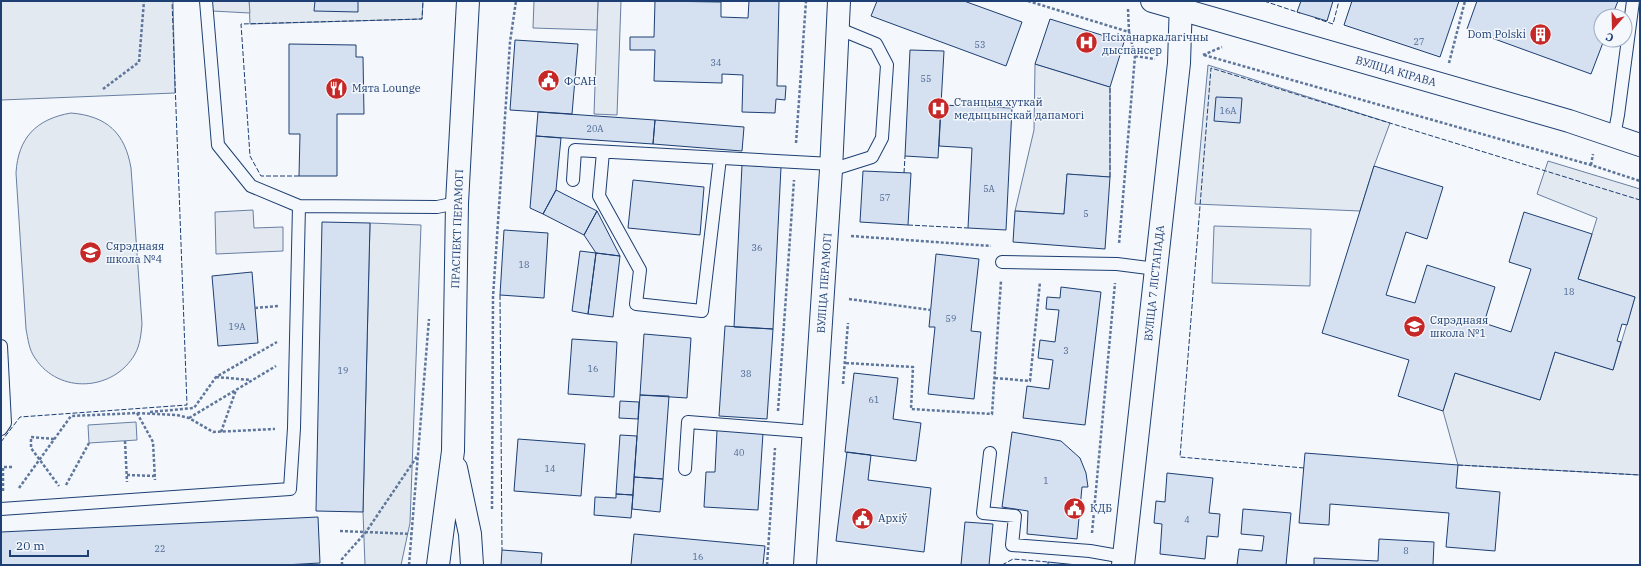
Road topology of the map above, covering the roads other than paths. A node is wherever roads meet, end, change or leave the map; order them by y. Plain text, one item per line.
1 (206, 1) edge
2 (839, 1) edge
3 (1152, 1) edge
4 (1633, 1) edge
5 (469, 3) edge
6 (1181, 5) edge
7 (836, 28) junction
8 (1614, 136) junction
9 (1640, 145) edge
10 (603, 152) junction
11 (720, 158) junction
12 (831, 167) junction
13 (573, 180) dead end
14 (457, 203) junction
15 (299, 206) junction
16 (1002, 262) road end
17 (1156, 269) junction
18 (1, 346) edge
19 (1, 428) edge
20 (814, 432) junction
21 (453, 451) junction
22 (990, 453) dead end
23 (685, 469) dead end
24 (2, 509) edge
25 (1123, 561) edge
26 (438, 565) edge
27 (472, 565) edge
28 (805, 565) edge

1 - 15 lane
2 - 7 street, ВУЛІЦА ПЕРАМОГІ
3 - 6 street, ВУЛІЦА КІРАВА
4 - 8 lane
5 - 14 street, ПРАСПЕКТ ПЕРАМОГІ
6 - 8 street, ВУЛІЦА КІРАВА
6 - 17 street, ВУЛІЦА 7 ЛІСТАПАДА
7 - 12 street, ВУЛІЦА ПЕРАМОГІ
7 - 12 lane
8 - 9 street, ВУЛІЦА КІРАВА
10 - 11 lane
10 - 11 lane
10 - 13 lane
11 - 12 lane
12 - 20 street, ВУЛІЦА ПЕРАМОГІ
14 - 15 lane
14 - 21 street, ПРАСПЕКТ ПЕРАМОГІ
15 - 24 lane
16 - 17 lane
17 - 25 street, ВУЛІЦА 7 ЛІСТАПАДА
18 - 19 lane
20 - 23 lane
20 - 28 street, ВУЛІЦА ПЕРАМОГІ
21 - 26 street, ПРАСПЕКТ ПЕРАМОГІ
21 - 27 street, ПРАСПЕКТ ПЕРАМОГІ
22 - 25 lane

